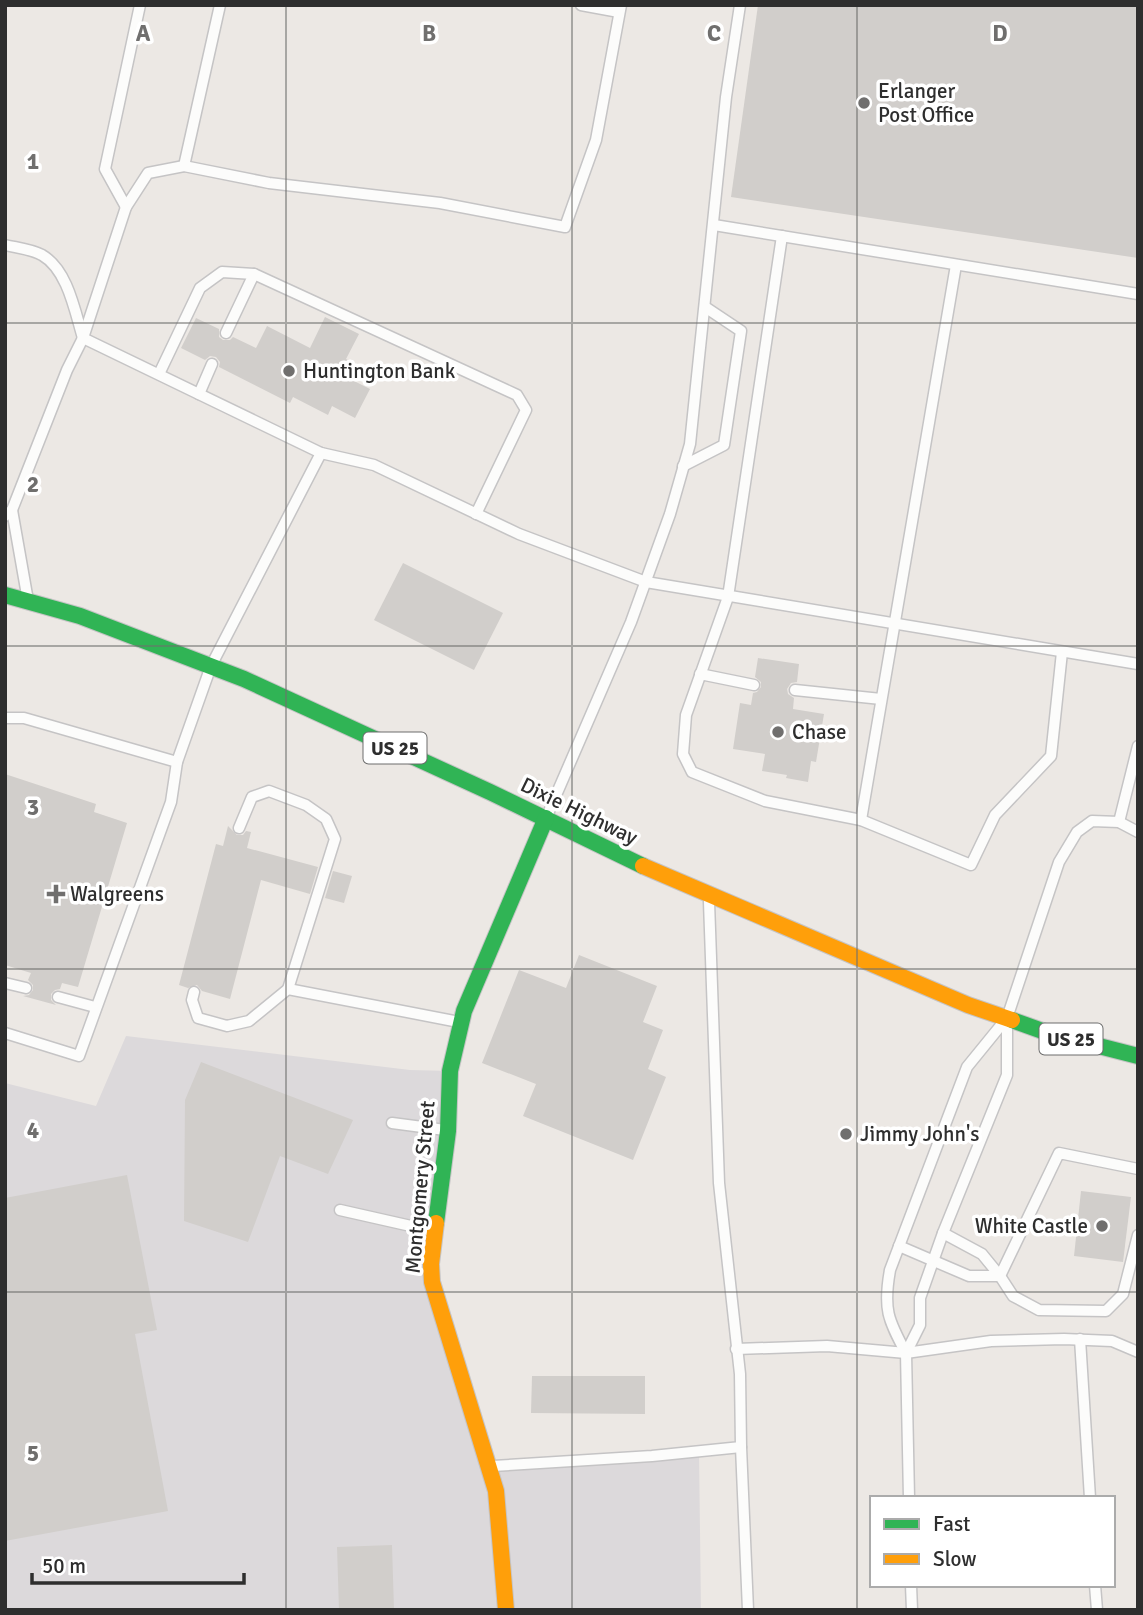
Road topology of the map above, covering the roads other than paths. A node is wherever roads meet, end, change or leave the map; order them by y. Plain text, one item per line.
1 (140, 5) edge
2 (220, 5) edge
3 (581, 5) edge
4 (740, 5) edge
5 (620, 9) edge
6 (184, 166) junction
7 (126, 206) junction
8 (714, 225) junction
9 (782, 236) junction
10 (5, 245) edge
11 (956, 265) junction
12 (254, 274) junction
13 (1138, 295) edge
14 (705, 307) junction
15 (226, 333) dead end
16 (83, 338) junction
17 (212, 364) dead end
18 (159, 374) junction
19 (199, 394) junction
20 (321, 453) junction
21 (683, 466) junction
22 (8, 513) edge
23 (476, 514) junction
24 (646, 582) junction
25 (5, 595) edge
26 (728, 597) junction
27 (28, 601) junction
28 (894, 624) junction
29 (1062, 652) junction
30 (1138, 664) edge
31 (211, 666) junction
32 (700, 674) junction
33 (754, 685) dead end
34 (795, 690) dead end
35 (881, 699) junction
36 (5, 718) edge
37 (1138, 747) edge
38 (177, 762) junction
39 (546, 818) junction
40 (861, 820) junction
41 (1119, 822) junction
42 (239, 828) dead end
43 (1138, 832) edge
44 (709, 895) junction
45 (5, 983) edge
46 (26, 988) dead end
47 (288, 989) junction
48 (194, 992) dead end
49 (58, 997) dead end
50 (95, 1007) junction
51 (1007, 1018) junction
52 (461, 1022) junction
53 (5, 1033) edge
54 (1138, 1056) edge
55 (392, 1123) dead end
56 (448, 1130) junction
57 (1138, 1169) edge
58 (340, 1210) dead end
59 (435, 1231) junction
60 (943, 1233) junction
61 (1138, 1235) edge
62 (900, 1246) junction
63 (933, 1260) junction
64 (1000, 1276) junction
65 (1080, 1339) junction
66 (736, 1349) junction
67 (1138, 1352) edge
68 (906, 1353) junction
69 (741, 1447) junction
70 (487, 1466) junction
71 (909, 1496) edge
72 (1090, 1496) edge
73 (911, 1587) edge
74 (1095, 1587) edge
75 (506, 1610) edge
76 (748, 1610) edge
77 (912, 1610) edge
78 (1097, 1610) edge

1 - 7 lane
2 - 6 lane
3 - 5 lane
4 - 8 lane
5 - 6 lane
6 - 7 lane
7 - 16 lane
8 - 9 lane
8 - 14 lane
9 - 11 lane
9 - 26 lane
10 - 16 lane
11 - 13 lane
11 - 28 lane
12 - 15 lane
12 - 18 lane
12 - 23 lane
14 - 21 lane
14 - 21 lane
16 - 18 lane
16 - 22 lane
17 - 19 lane
18 - 19 lane
19 - 20 lane
20 - 23 lane
20 - 31 lane
21 - 24 lane
22 - 27 lane
23 - 24 lane
24 - 26 lane
24 - 39 lane
25 - 27 main road, Dixie Highway / US 25
26 - 28 lane
26 - 32 lane
27 - 31 main road, Dixie Highway / US 25
28 - 29 lane
28 - 35 lane
29 - 30 lane
29 - 40 lane
31 - 38 lane
31 - 39 main road, Dixie Highway / US 25
32 - 33 lane
32 - 40 lane
34 - 35 lane
35 - 40 lane
36 - 38 lane
37 - 41 lane
38 - 50 lane
39 - 44 main road, Dixie Highway / US 25
39 - 52 main road, Montgomery Street
41 - 43 lane
41 - 51 lane
42 - 47 lane
44 - 51 main road, Dixie Highway / US 25
44 - 66 lane
45 - 46 lane
47 - 48 lane
47 - 52 lane
49 - 50 lane
50 - 53 lane
51 - 54 main road, Dixie Highway / US 25
51 - 60 lane
51 - 62 lane
52 - 56 main road, Montgomery Street
55 - 56 lane
56 - 59 main road, Montgomery Street
57 - 64 lane
58 - 59 lane
59 - 70 main road, Montgomery Street
60 - 63 lane
60 - 64 lane
61 - 64 lane
62 - 63 lane
62 - 68 lane
63 - 64 lane
63 - 68 lane
65 - 67 lane
65 - 68 lane
65 - 72 lane
66 - 68 lane
66 - 69 lane
68 - 71 lane
69 - 70 lane
69 - 76 lane
70 - 75 main road, Montgomery Street
73 - 77 lane
74 - 78 lane

